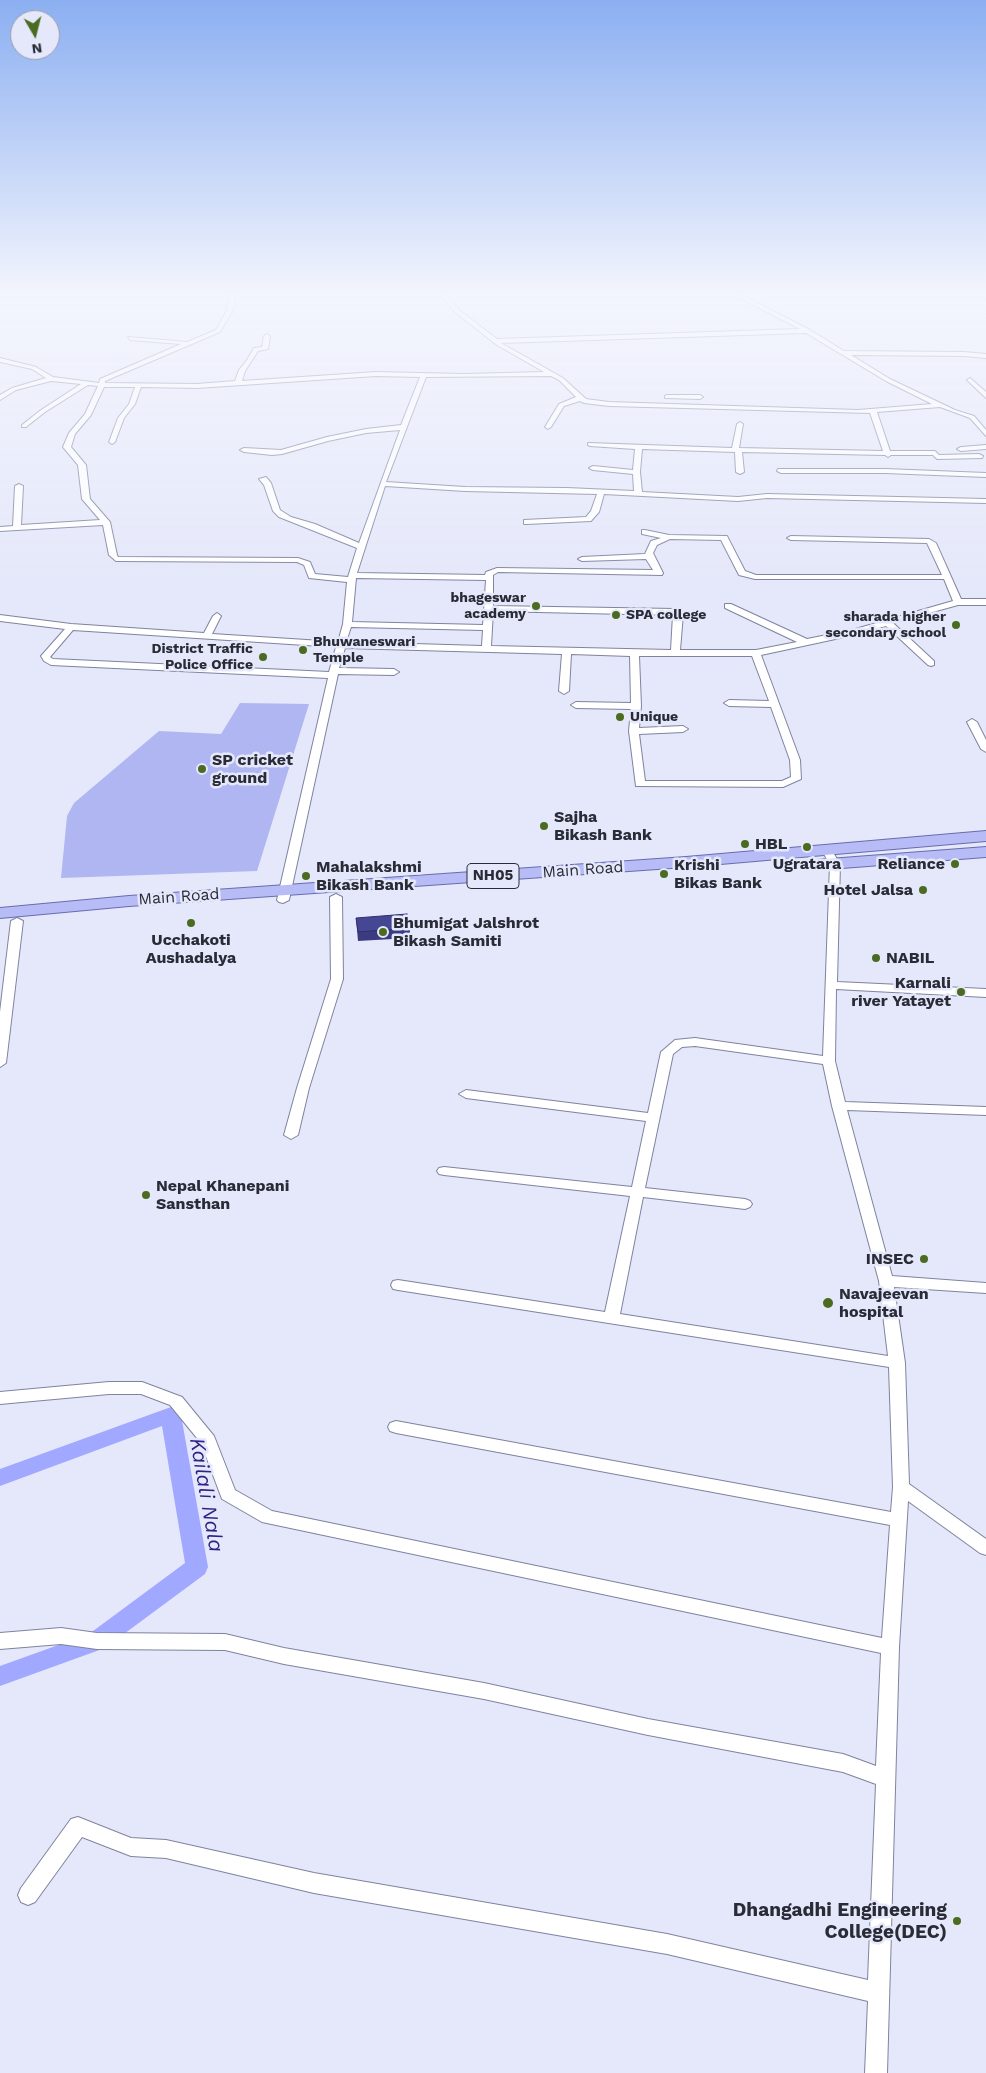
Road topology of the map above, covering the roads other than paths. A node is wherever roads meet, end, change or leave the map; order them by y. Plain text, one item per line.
1 (72, 393) edge
2 (99, 393) edge
3 (136, 393) edge
4 (418, 393) edge
5 (577, 393) edge
6 (915, 393) edge
7 (581, 397) junction
8 (631, 397) dead end
9 (660, 397) dead end
10 (700, 397) dead end
11 (941, 405) junction
12 (873, 411) junction
13 (740, 424) dead end
14 (24, 426) dead end
15 (405, 427) junction
16 (548, 427) dead end
17 (986, 434) edge
18 (112, 442) dead end
19 (590, 444) dead end
20 (639, 447) junction
21 (986, 447) edge
22 (244, 450) dead end
23 (736, 450) junction
24 (888, 454) junction
25 (915, 454) junction
26 (979, 456) dead end
27 (593, 468) dead end
28 (781, 471) dead end
29 (636, 472) junction
30 (740, 472) dead end
31 (986, 475) edge
32 (263, 479) dead end
33 (382, 484) junction
34 (19, 486) dead end
35 (601, 492) junction
36 (638, 493) junction
37 (986, 501) edge
38 (106, 522) junction
39 (527, 522) dead end
40 (17, 528) junction
41 (0, 529) edge
42 (645, 532) dead end
43 (669, 537) junction
44 (791, 538) dead end
45 (361, 547) junction
46 (649, 556) junction
47 (582, 559) dead end
48 (659, 573) junction
49 (669, 574) dead end
50 (351, 577) junction
51 (946, 577) junction
52 (490, 578) junction
53 (958, 602) junction
54 (986, 602) edge
55 (728, 606) dead end
56 (490, 608) junction
57 (217, 616) dead end
58 (0, 618) edge
59 (887, 622) junction
60 (347, 624) junction
61 (71, 627) junction
62 (487, 628) junction
63 (207, 635) junction
64 (805, 642) junction
65 (342, 645) junction
66 (486, 650) junction
67 (567, 652) junction
68 (634, 653) junction
69 (756, 653) junction
70 (675, 654) junction
71 (931, 663) dead end
72 (394, 672) dead end
73 (334, 673) junction
74 (564, 690) dead end
75 (729, 703) dead end
76 (774, 704) junction
77 (576, 705) dead end
78 (636, 706) junction
79 (972, 722) dead end
80 (683, 729) dead end
81 (634, 731) junction
82 (986, 749) edge
83 (986, 836) edge
84 (986, 852) edge
85 (831, 857) junction
86 (592, 874) junction
87 (285, 895) junction
88 (336, 897) junction
89 (0, 913) edge
90 (8, 922) edge
91 (831, 985) junction
92 (986, 993) edge
93 (829, 1061) junction
94 (0, 1063) edge
95 (466, 1094) dead end
96 (839, 1106) junction
97 (986, 1111) edge
98 (654, 1118) junction
99 (291, 1135) dead end
100 (444, 1171) dead end
101 (638, 1192) junction
102 (745, 1204) dead end
103 (886, 1281) junction
104 (398, 1285) dead end
105 (986, 1288) edge
106 (612, 1319) junction
107 (897, 1363) junction
108 (0, 1398) edge
109 (396, 1427) dead end
110 (901, 1487) junction
111 (898, 1520) junction
112 (986, 1548) edge
113 (0, 1641) edge
114 (890, 1647) junction
115 (885, 1778) junction
116 (28, 1895) dead end
117 (877, 1993) junction
118 (876, 2073) edge

1 - 14 street
2 - 38 street
3 - 18 street
4 - 15 street
5 - 7 street
6 - 11 street
7 - 8 street
7 - 12 street
7 - 16 street
9 - 10 street
11 - 12 street
11 - 17 street
12 - 24 street
13 - 23 street
15 - 22 street
15 - 33 street
19 - 20 street
20 - 23 street
20 - 29 street
21 - 25 street
23 - 24 street
23 - 30 street
24 - 25 street
25 - 26 street
27 - 29 street
28 - 31 street
29 - 36 street
32 - 45 street
33 - 35 street
33 - 45 street
34 - 40 street
35 - 36 street
35 - 39 street
36 - 37 street
38 - 40 street
38 - 50 street
40 - 41 street
42 - 43 street
43 - 46 street
43 - 51 street
44 - 51 street
45 - 50 street
46 - 47 street
46 - 48 street
48 - 49 street
48 - 52 street
50 - 52 street
50 - 60 street
51 - 53 street
52 - 56 street
53 - 54 street
53 - 59 street
55 - 64 street
56 - 62 street
56 - 70 street
57 - 63 street
58 - 61 street
59 - 64 street
59 - 71 street
60 - 62 street
60 - 65 street
61 - 63 street
61 - 73 street
62 - 66 street
63 - 65 street
64 - 69 street
65 - 66 street
65 - 73 street
66 - 67 street
67 - 68 street
67 - 74 street
68 - 70 street
68 - 78 street
69 - 70 street
69 - 76 street
72 - 73 street
73 - 87 street
75 - 76 street
76 - 81 street
77 - 78 street
78 - 81 street
79 - 82 street
80 - 81 street
83 - 85 main road, Main Road / NH05
84 - 85 main road, Main Road / NH05
85 - 86 main road, Main Road / NH05
85 - 91 street
86 - 87 main road, Main Road / NH05
86 - 88 main road, Main Road / NH05
87 - 88 main road, Main Road / NH05
87 - 89 main road, Main Road / NH05
87 - 90 main road, Main Road / NH05
88 - 99 street
90 - 94 street
91 - 92 street
91 - 93 street
93 - 96 street
93 - 98 street
95 - 98 street
96 - 97 street
96 - 103 street
98 - 101 street
100 - 101 street
101 - 102 street
101 - 106 street
103 - 105 street
103 - 107 street
104 - 106 street
106 - 107 street
107 - 110 street
108 - 114 street
109 - 111 street
110 - 111 street
110 - 112 street
111 - 114 street
113 - 115 street
114 - 115 street
115 - 117 street
116 - 117 street
117 - 118 street

